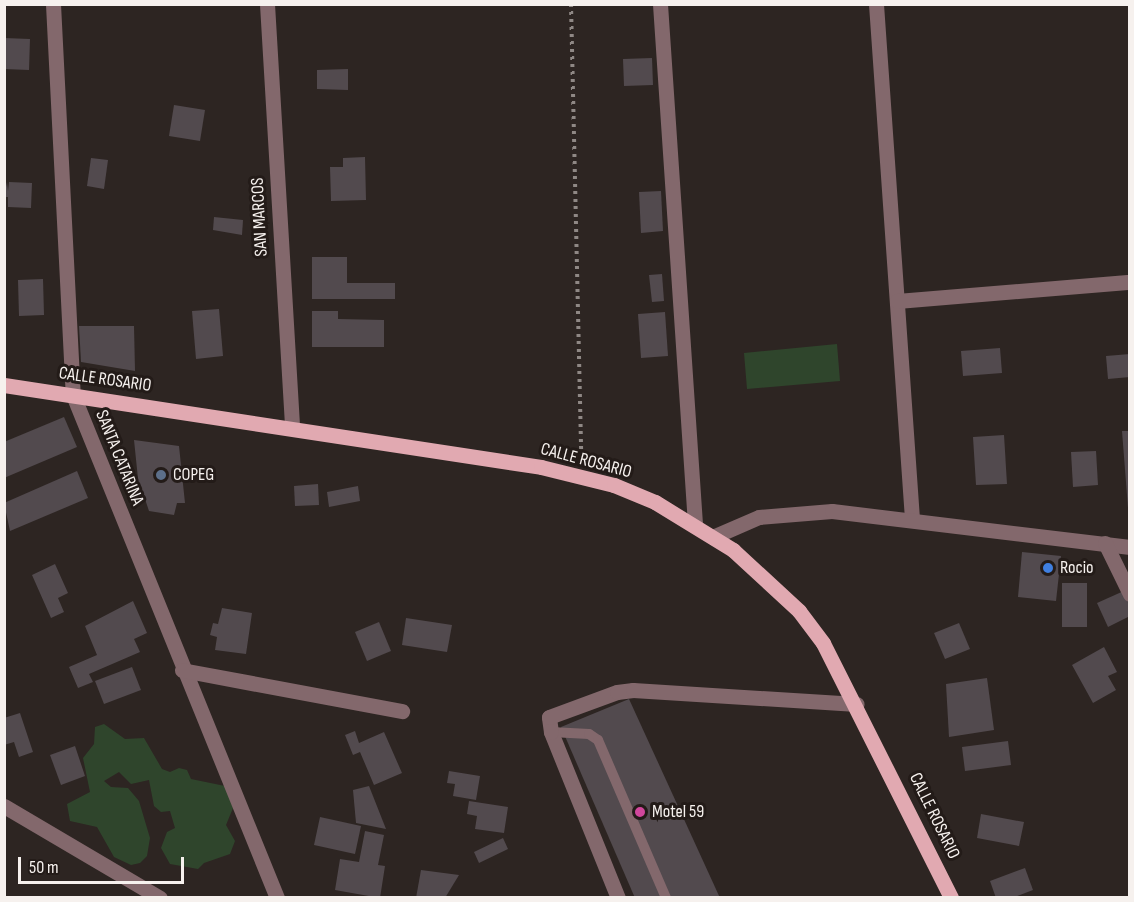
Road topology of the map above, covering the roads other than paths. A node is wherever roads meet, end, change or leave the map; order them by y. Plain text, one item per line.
1 (53, 4) edge
2 (267, 4) edge
3 (660, 4) edge
4 (876, 4) edge
5 (1130, 282) edge
6 (897, 301) junction
7 (4, 385) edge
8 (73, 395) junction
9 (292, 427) junction
10 (912, 519) junction
11 (695, 524) junction
12 (715, 536) junction
13 (1105, 543) junction
14 (1130, 547) edge
15 (1130, 594) edge
16 (182, 670) junction
17 (857, 704) junction
18 (402, 711) dead end
19 (550, 732) junction
20 (4, 806) edge
21 (160, 897) edge
22 (277, 897) edge
23 (618, 897) edge
24 (666, 897) edge
25 (951, 897) edge

1 - 8 street, SANTA CATARINA
2 - 9 street, SAN MARCOS
3 - 11 street
4 - 6 street
5 - 6 street
6 - 10 street
7 - 8 main road, CALLE ROSARIO
8 - 9 main road, CALLE ROSARIO
8 - 16 street, SANTA CATARINA
9 - 11 main road, CALLE ROSARIO
10 - 12 street
10 - 13 street
11 - 12 main road, CALLE ROSARIO
12 - 17 main road, CALLE ROSARIO
13 - 14 street
13 - 15 street
16 - 18 street
16 - 22 street, SANTA CATARINA
17 - 19 street
17 - 25 main road, CALLE ROSARIO
19 - 23 street
19 - 24 lane
20 - 21 street

